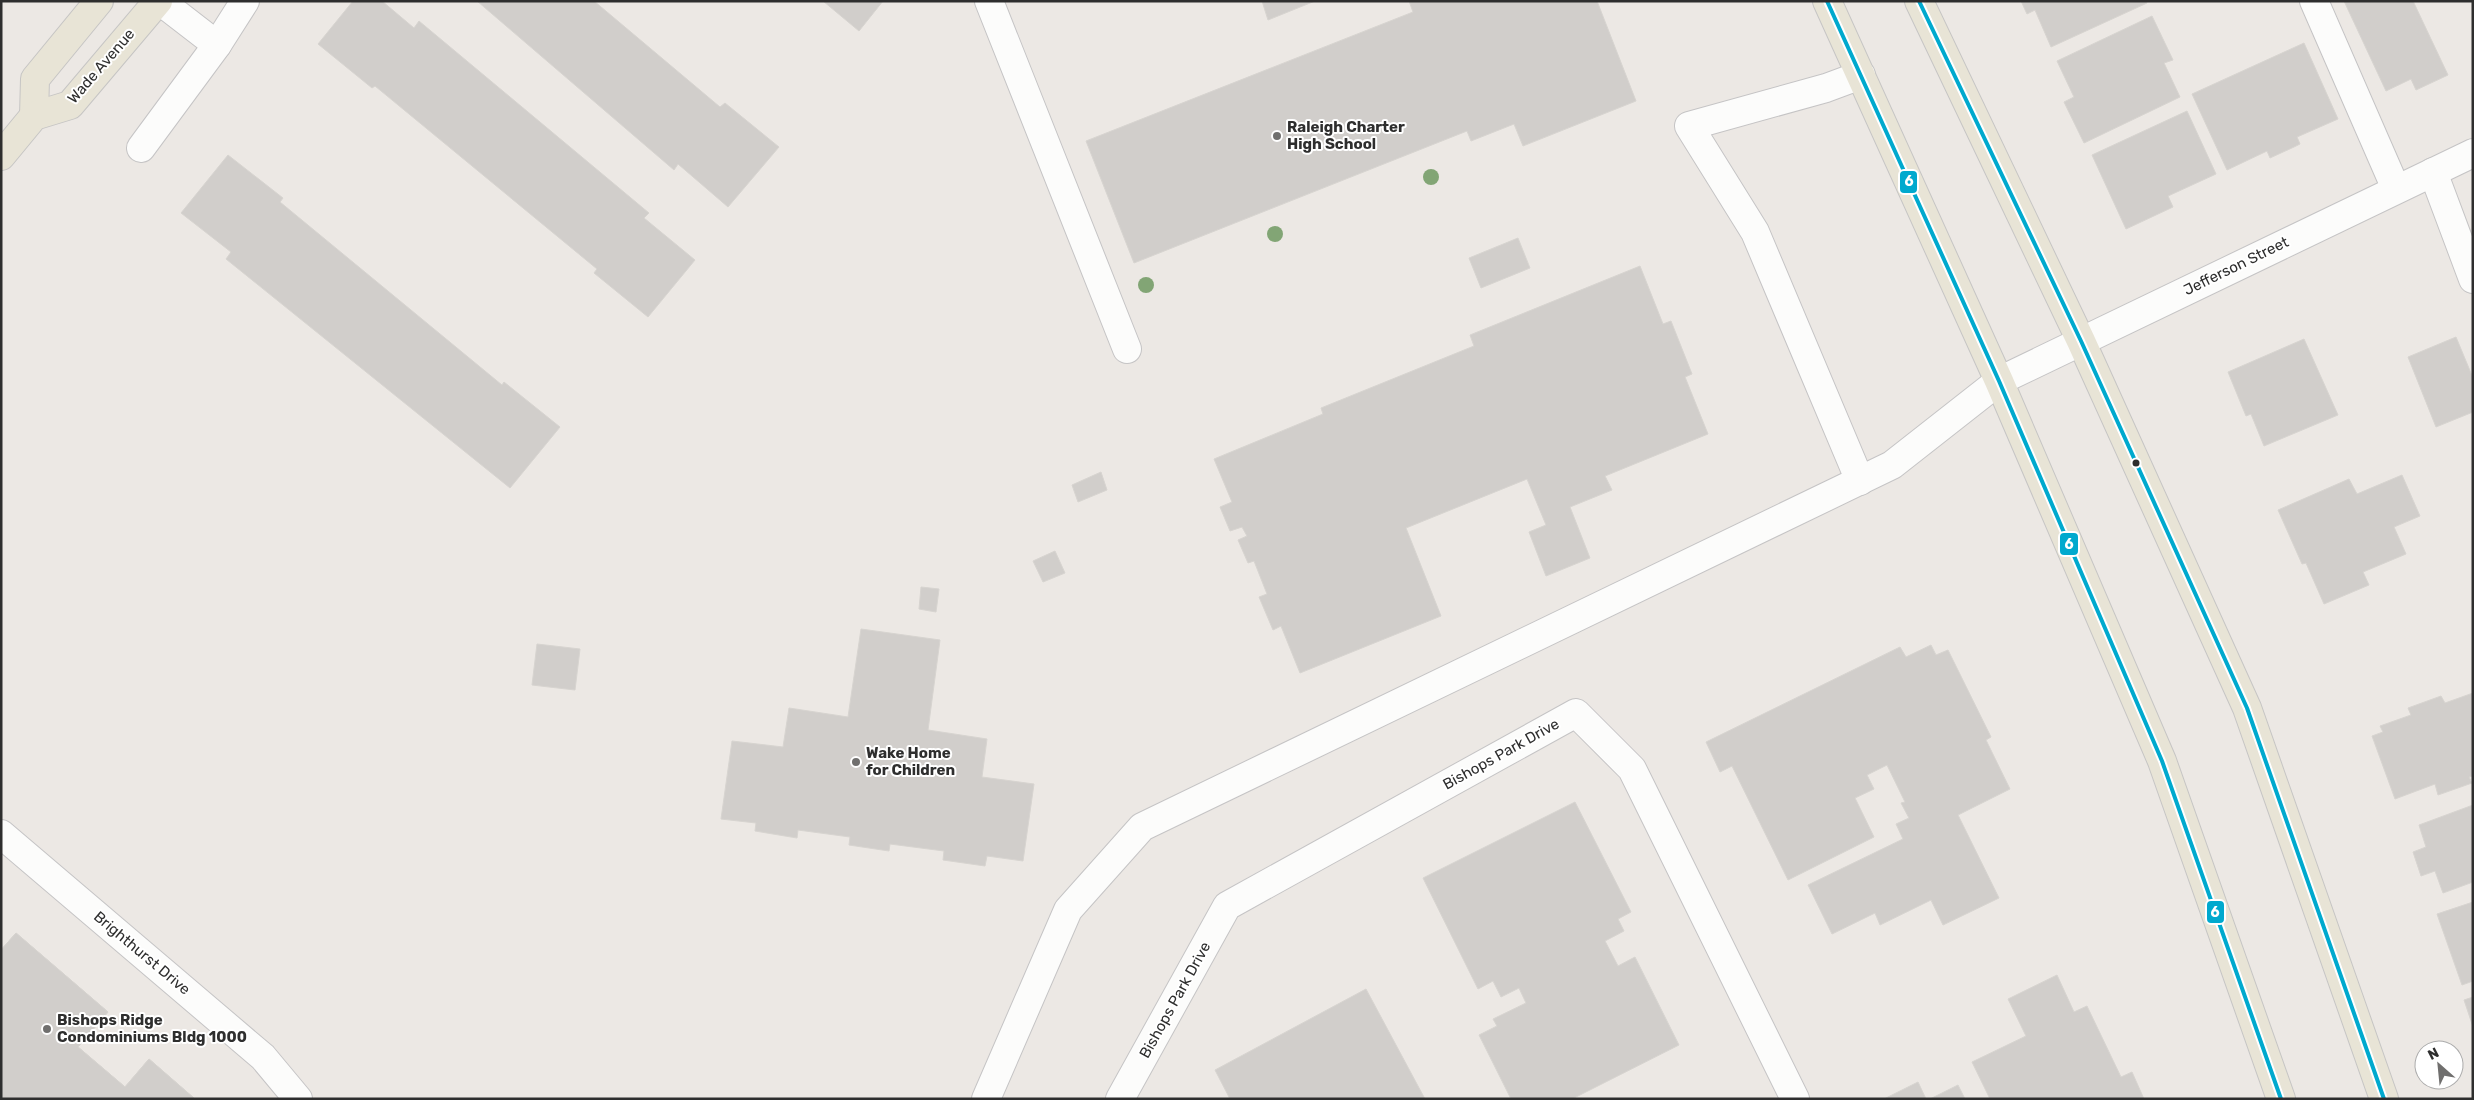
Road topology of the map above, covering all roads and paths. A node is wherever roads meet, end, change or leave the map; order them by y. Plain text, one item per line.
1 (99, 1) edge
2 (159, 1) edge
3 (245, 1) edge
4 (988, 1) edge
5 (1827, 1) edge
6 (1919, 1) edge
7 (2314, 1) edge
8 (217, 45) junction
9 (1861, 76) junction
10 (34, 116) junction
11 (141, 148) dead end
12 (2473, 153) edge
13 (1, 156) edge
14 (2433, 172) junction
15 (2396, 189) junction
16 (2473, 279) edge
17 (2081, 341) junction
18 (1127, 349) dead end
19 (1999, 380) junction
20 (1860, 481) junction
21 (1, 834) edge
22 (298, 1099) edge
23 (986, 1099) edge
24 (1120, 1099) edge
25 (1795, 1099) edge
26 (2281, 1099) edge
27 (2384, 1099) edge

1 - 10 main road
2 - 8 street
2 - 10 main road, Wade Avenue
3 - 8 street
4 - 18 street
5 - 9 main road
6 - 17 main road
7 - 15 street
8 - 11 street
9 - 19 main road
9 - 20 street
10 - 13 main road
12 - 14 street, Jefferson Street
14 - 15 street, Jefferson Street
14 - 16 street
15 - 17 street, Jefferson Street
17 - 19 street, Jefferson Street
17 - 27 main road
19 - 20 street, Jefferson Street
19 - 26 main road
20 - 23 street, Jefferson Street
21 - 22 street, Brighthurst Drive
24 - 25 street, Bishops Park Drive

